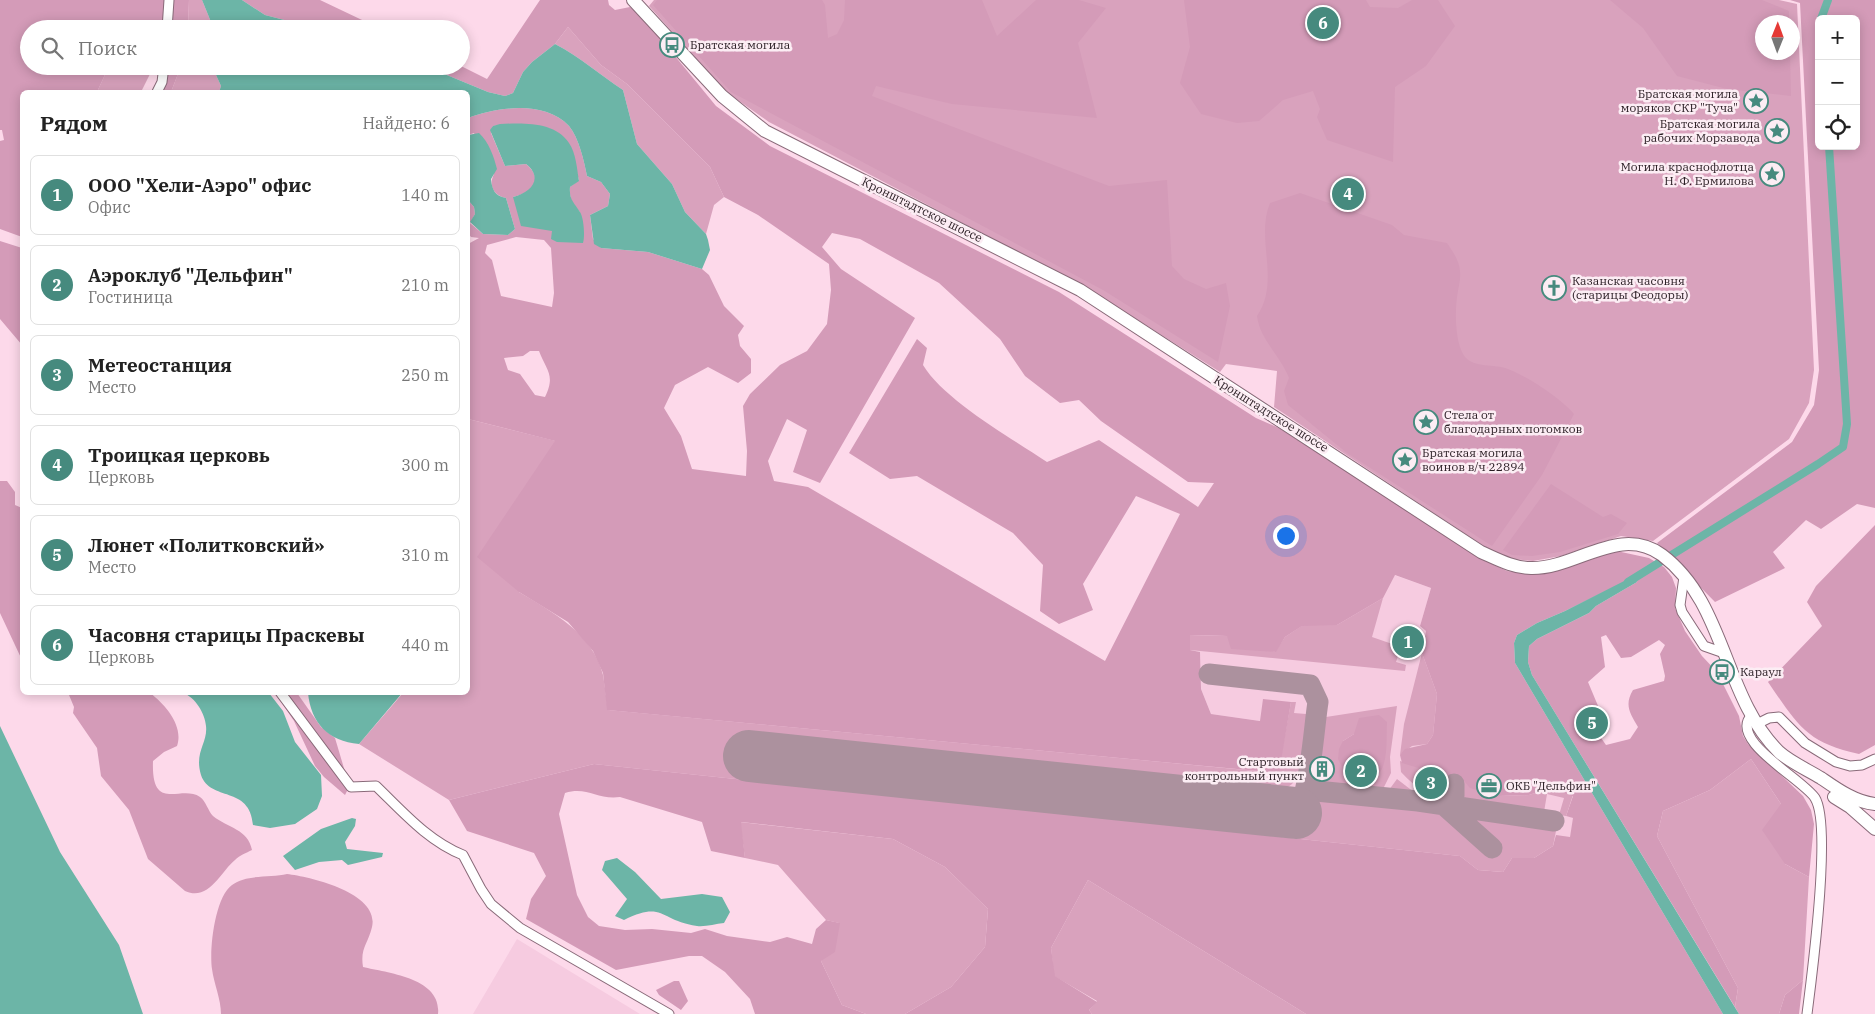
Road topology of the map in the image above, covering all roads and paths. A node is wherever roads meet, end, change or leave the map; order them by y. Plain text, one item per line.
1 (169, 0) edge
2 (633, 0) edge
3 (168, 20) edge
4 (163, 75) edge
5 (158, 90) edge
6 (1684, 577) junction
7 (1724, 653) junction
8 (282, 695) edge
9 (1755, 719) junction
10 (1875, 759) edge
11 (1866, 804) edge
12 (1875, 820) edge
13 (1875, 829) edge
14 (670, 1014) edge
15 (1807, 1014) edge

1 - 3 street
2 - 6 street, Кронштадтское шоссе
4 - 5 street
6 - 7 street, Кронштадтское шоссе
6 - 7 street
7 - 9 street, Кронштадтское шоссе
8 - 14 street
9 - 10 street
9 - 11 street, Кронштадтское шоссе
9 - 15 street
11 - 12 street
11 - 13 street

